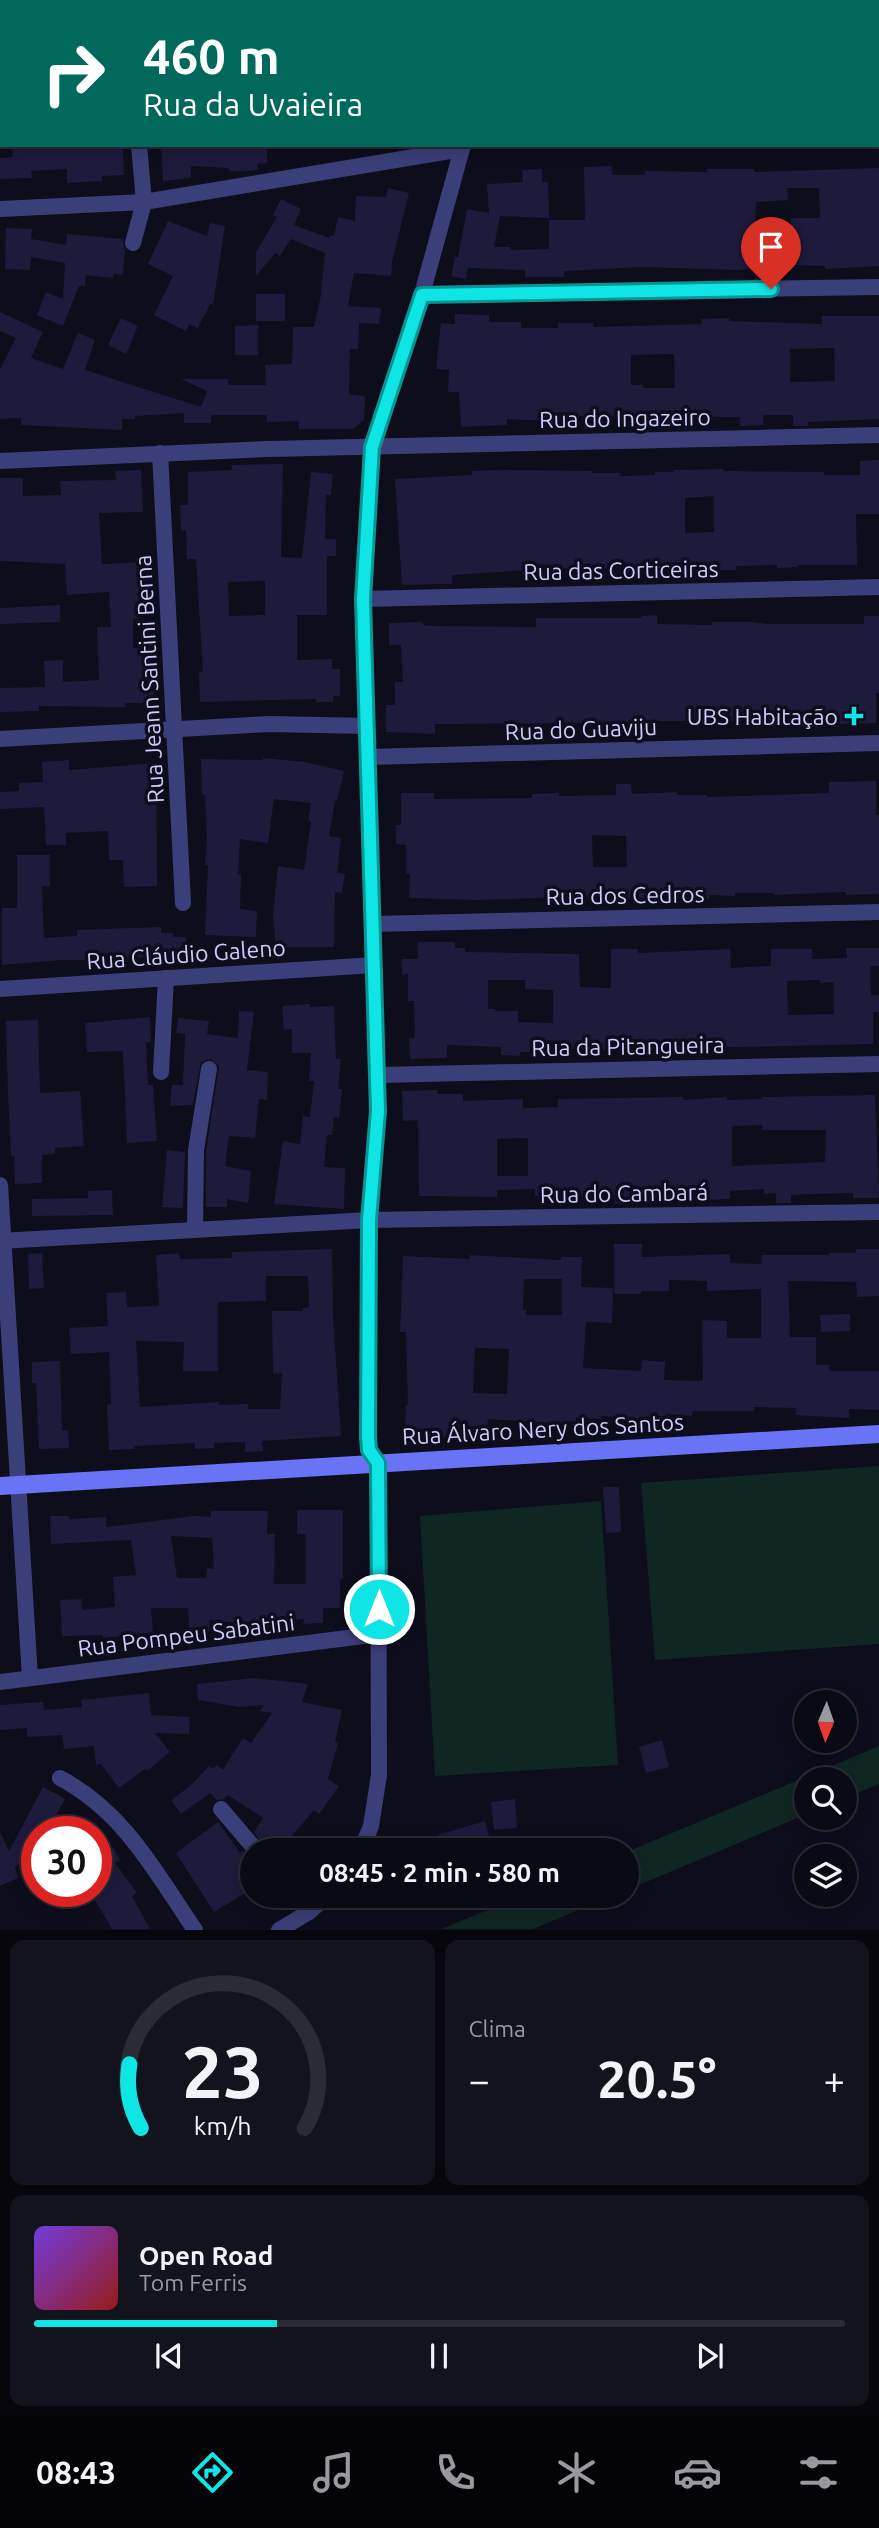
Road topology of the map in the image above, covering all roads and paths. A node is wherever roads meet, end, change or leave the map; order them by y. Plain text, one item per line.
1 (139, 147) edge
2 (463, 147) edge
3 (144, 202) junction
4 (0, 209) edge
5 (134, 243) dead end
6 (879, 287) edge
7 (422, 295) junction
8 (879, 435) edge
9 (372, 447) junction
10 (160, 453) junction
11 (0, 461) edge
12 (879, 587) edge
13 (363, 599) junction
14 (367, 726) junction
15 (174, 729) junction
16 (0, 739) edge
17 (879, 743) edge
18 (368, 757) junction
19 (183, 903) dead end
20 (879, 912) edge
21 (373, 924) junction
22 (374, 965) junction
23 (166, 978) junction
24 (0, 989) edge
25 (879, 1064) edge
26 (209, 1069) dead end
27 (161, 1072) dead end
28 (377, 1075) junction
29 (0, 1185) edge
30 (879, 1212) edge
31 (369, 1220) junction
32 (195, 1230) junction
33 (2, 1240) edge
34 (879, 1434) edge
35 (378, 1463) junction
36 (18, 1485) junction
37 (0, 1486) edge
38 (379, 1633) junction
39 (30, 1678) junction
40 (0, 1682) edge
41 (60, 1778) dead end
42 (221, 1809) dead end
43 (246, 1838) edge
44 (366, 1838) edge
45 (306, 1908) edge
46 (313, 1908) edge
47 (309, 1912) junction
48 (195, 1930) edge
49 (279, 1930) edge

1 - 3 street
2 - 3 street
2 - 7 street
3 - 4 street
3 - 5 street
6 - 7 street
7 - 9 street
8 - 9 street, Rua do Ingazeiro
9 - 10 street, Rua do Ingazeiro
9 - 13 street
10 - 11 street, Rua do Ingazeiro
10 - 15 street, Rua Jeann Santini Berna
12 - 13 street, Rua das Corticeiras
13 - 14 street
14 - 15 street
14 - 18 street
15 - 16 street
15 - 19 street, Rua Jeann Santini Berna
17 - 18 street, Rua do Guaviju
18 - 21 street
20 - 21 street, Rua dos Cedros
21 - 22 street
22 - 23 street, Rua Cláudio Galeno
22 - 28 street
23 - 24 street, Rua Cláudio Galeno
23 - 27 street
25 - 28 street, Rua da Pitangueira
26 - 32 street
28 - 31 street
29 - 33 street
30 - 31 street, Rua do Cambará
31 - 32 street, Rua do Cambará
31 - 35 street
32 - 33 street, Rua do Cambará
33 - 36 street
34 - 35 main road, Rua Álvaro Nery dos Santos
35 - 36 main road, Rua Álvaro Nery dos Santos
35 - 38 street
36 - 37 main road, Rua Álvaro Nery dos Santos
36 - 39 street
38 - 39 street, Rua Pompeu Sabatini
38 - 44 street
39 - 40 street, Rua Pompeu Sabatini
41 - 48 street
42 - 43 street
45 - 47 street
46 - 47 street
47 - 49 street

